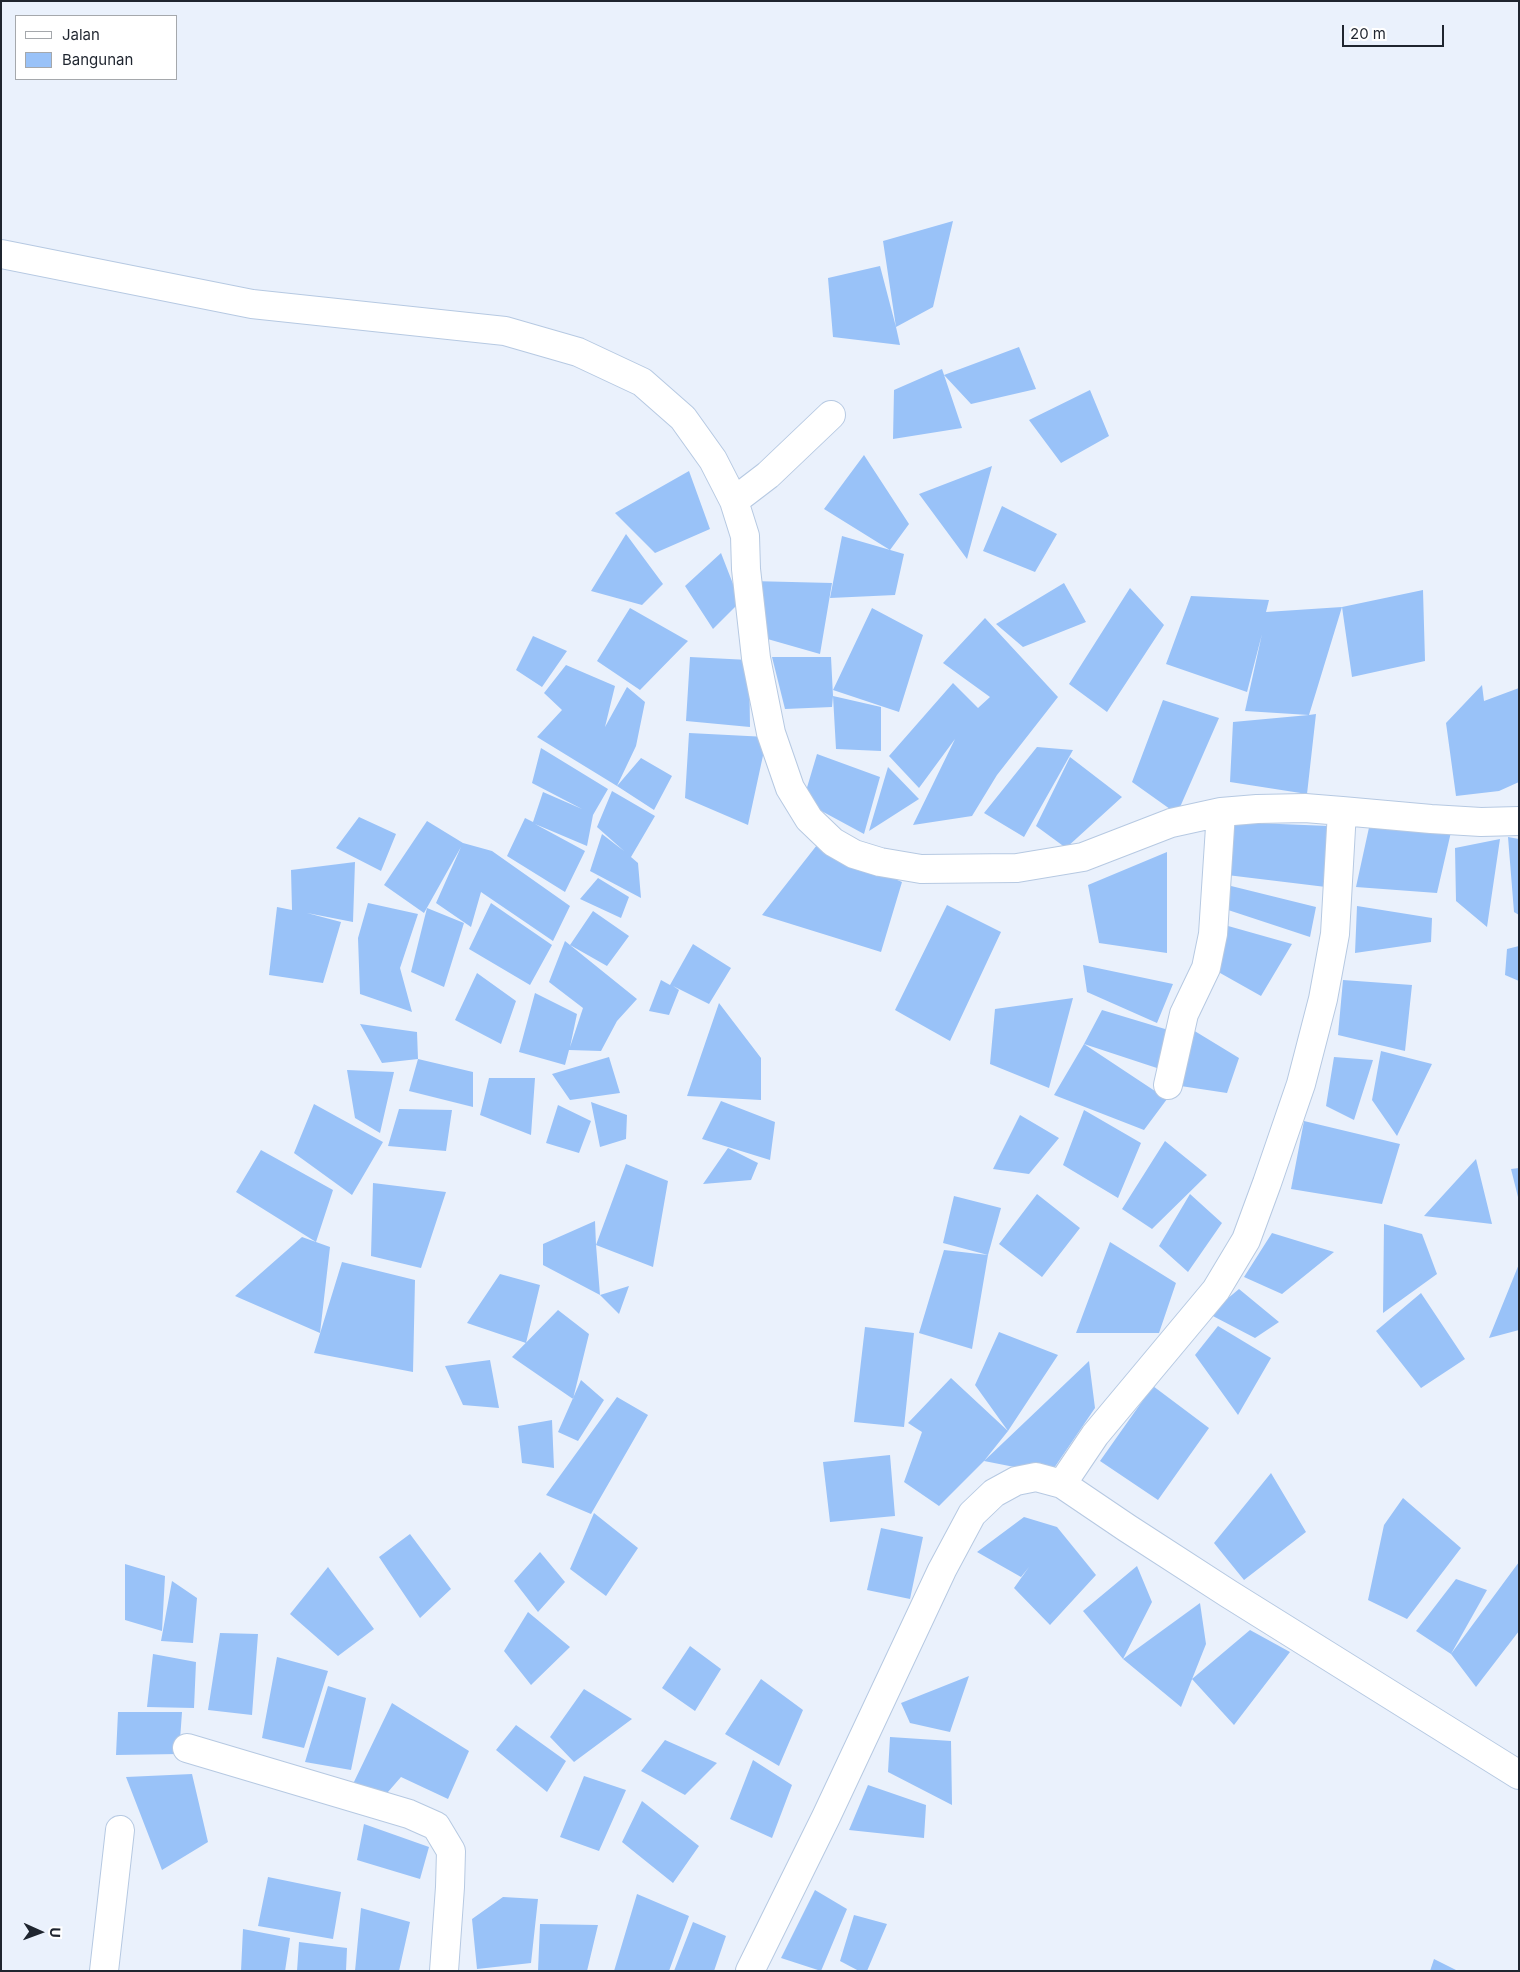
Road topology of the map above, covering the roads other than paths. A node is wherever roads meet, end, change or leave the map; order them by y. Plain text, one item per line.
1 (1, 254) edge
2 (831, 415) dead end
3 (734, 501) junction
4 (1342, 811) junction
5 (1220, 812) junction
6 (1519, 822) edge
7 (1168, 1084) dead end
8 (1062, 1484) junction
9 (187, 1748) dead end
10 (1519, 1775) edge
11 (120, 1830) dead end
12 (104, 1971) edge
13 (444, 1971) edge
14 (750, 1971) edge

1 - 3 street
2 - 3 street
3 - 5 street
4 - 5 street
4 - 6 street
4 - 8 street
5 - 7 street
8 - 10 street
8 - 14 street
9 - 13 street
11 - 12 street

